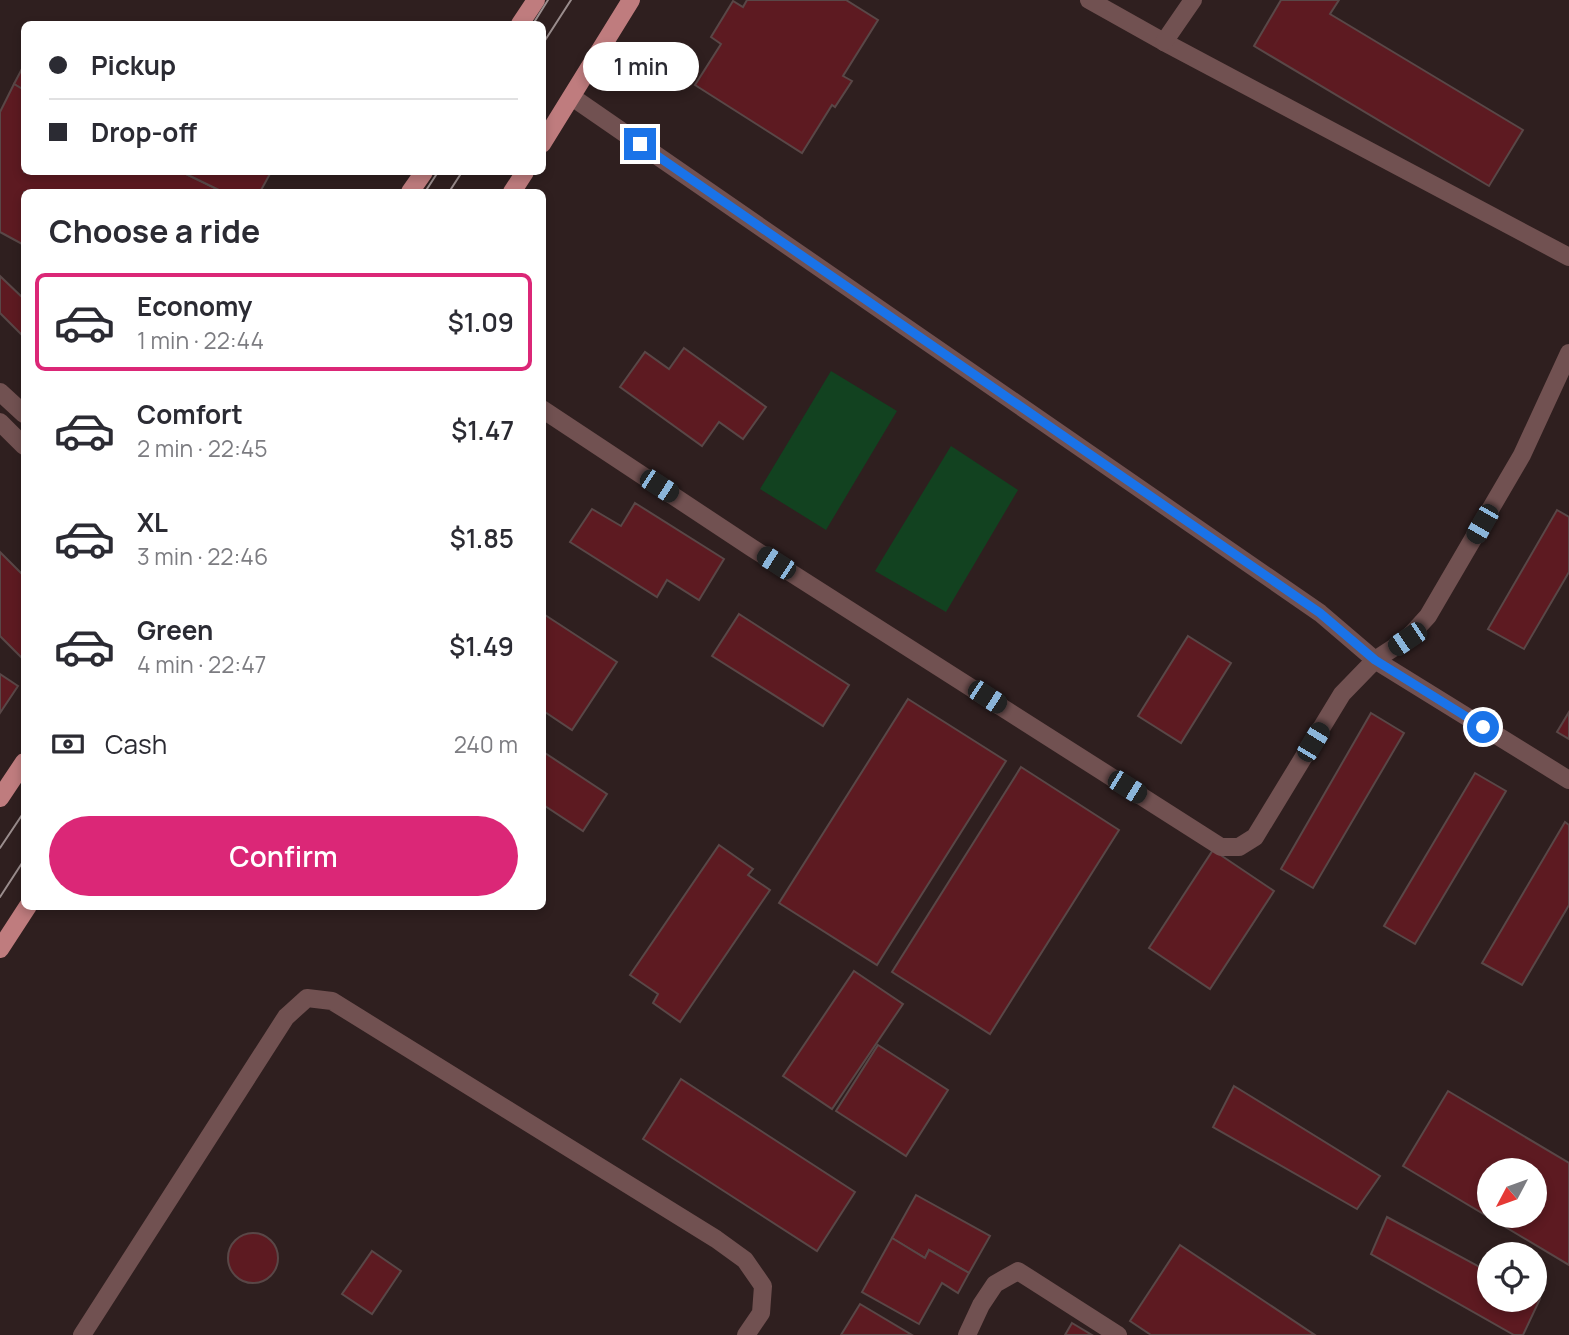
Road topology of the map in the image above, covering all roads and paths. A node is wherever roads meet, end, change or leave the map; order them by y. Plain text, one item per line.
1 (536, 0) edge
2 (631, 0) edge
3 (1089, 0) edge
4 (1193, 0) edge
5 (522, 21) edge
6 (1164, 42) junction
7 (572, 97) junction
8 (546, 138) edge
9 (1569, 257) edge
10 (1569, 353) edge
11 (0, 392) edge
12 (21, 411) edge
13 (546, 412) edge
14 (0, 422) edge
15 (21, 443) edge
16 (1375, 660) junction
17 (21, 766) edge
18 (1569, 780) edge
19 (0, 798) edge
20 (25, 910) edge
21 (0, 949) edge
22 (82, 1335) edge
23 (746, 1335) edge
24 (967, 1335) edge
25 (1118, 1335) edge

1 - 5 main road
2 - 7 main road
3 - 6 street
4 - 6 street
6 - 9 street
7 - 8 main road
7 - 16 street
10 - 16 street
11 - 12 street
13 - 16 street
14 - 15 street
16 - 18 street
17 - 19 main road
20 - 21 main road
22 - 23 street
24 - 25 street

